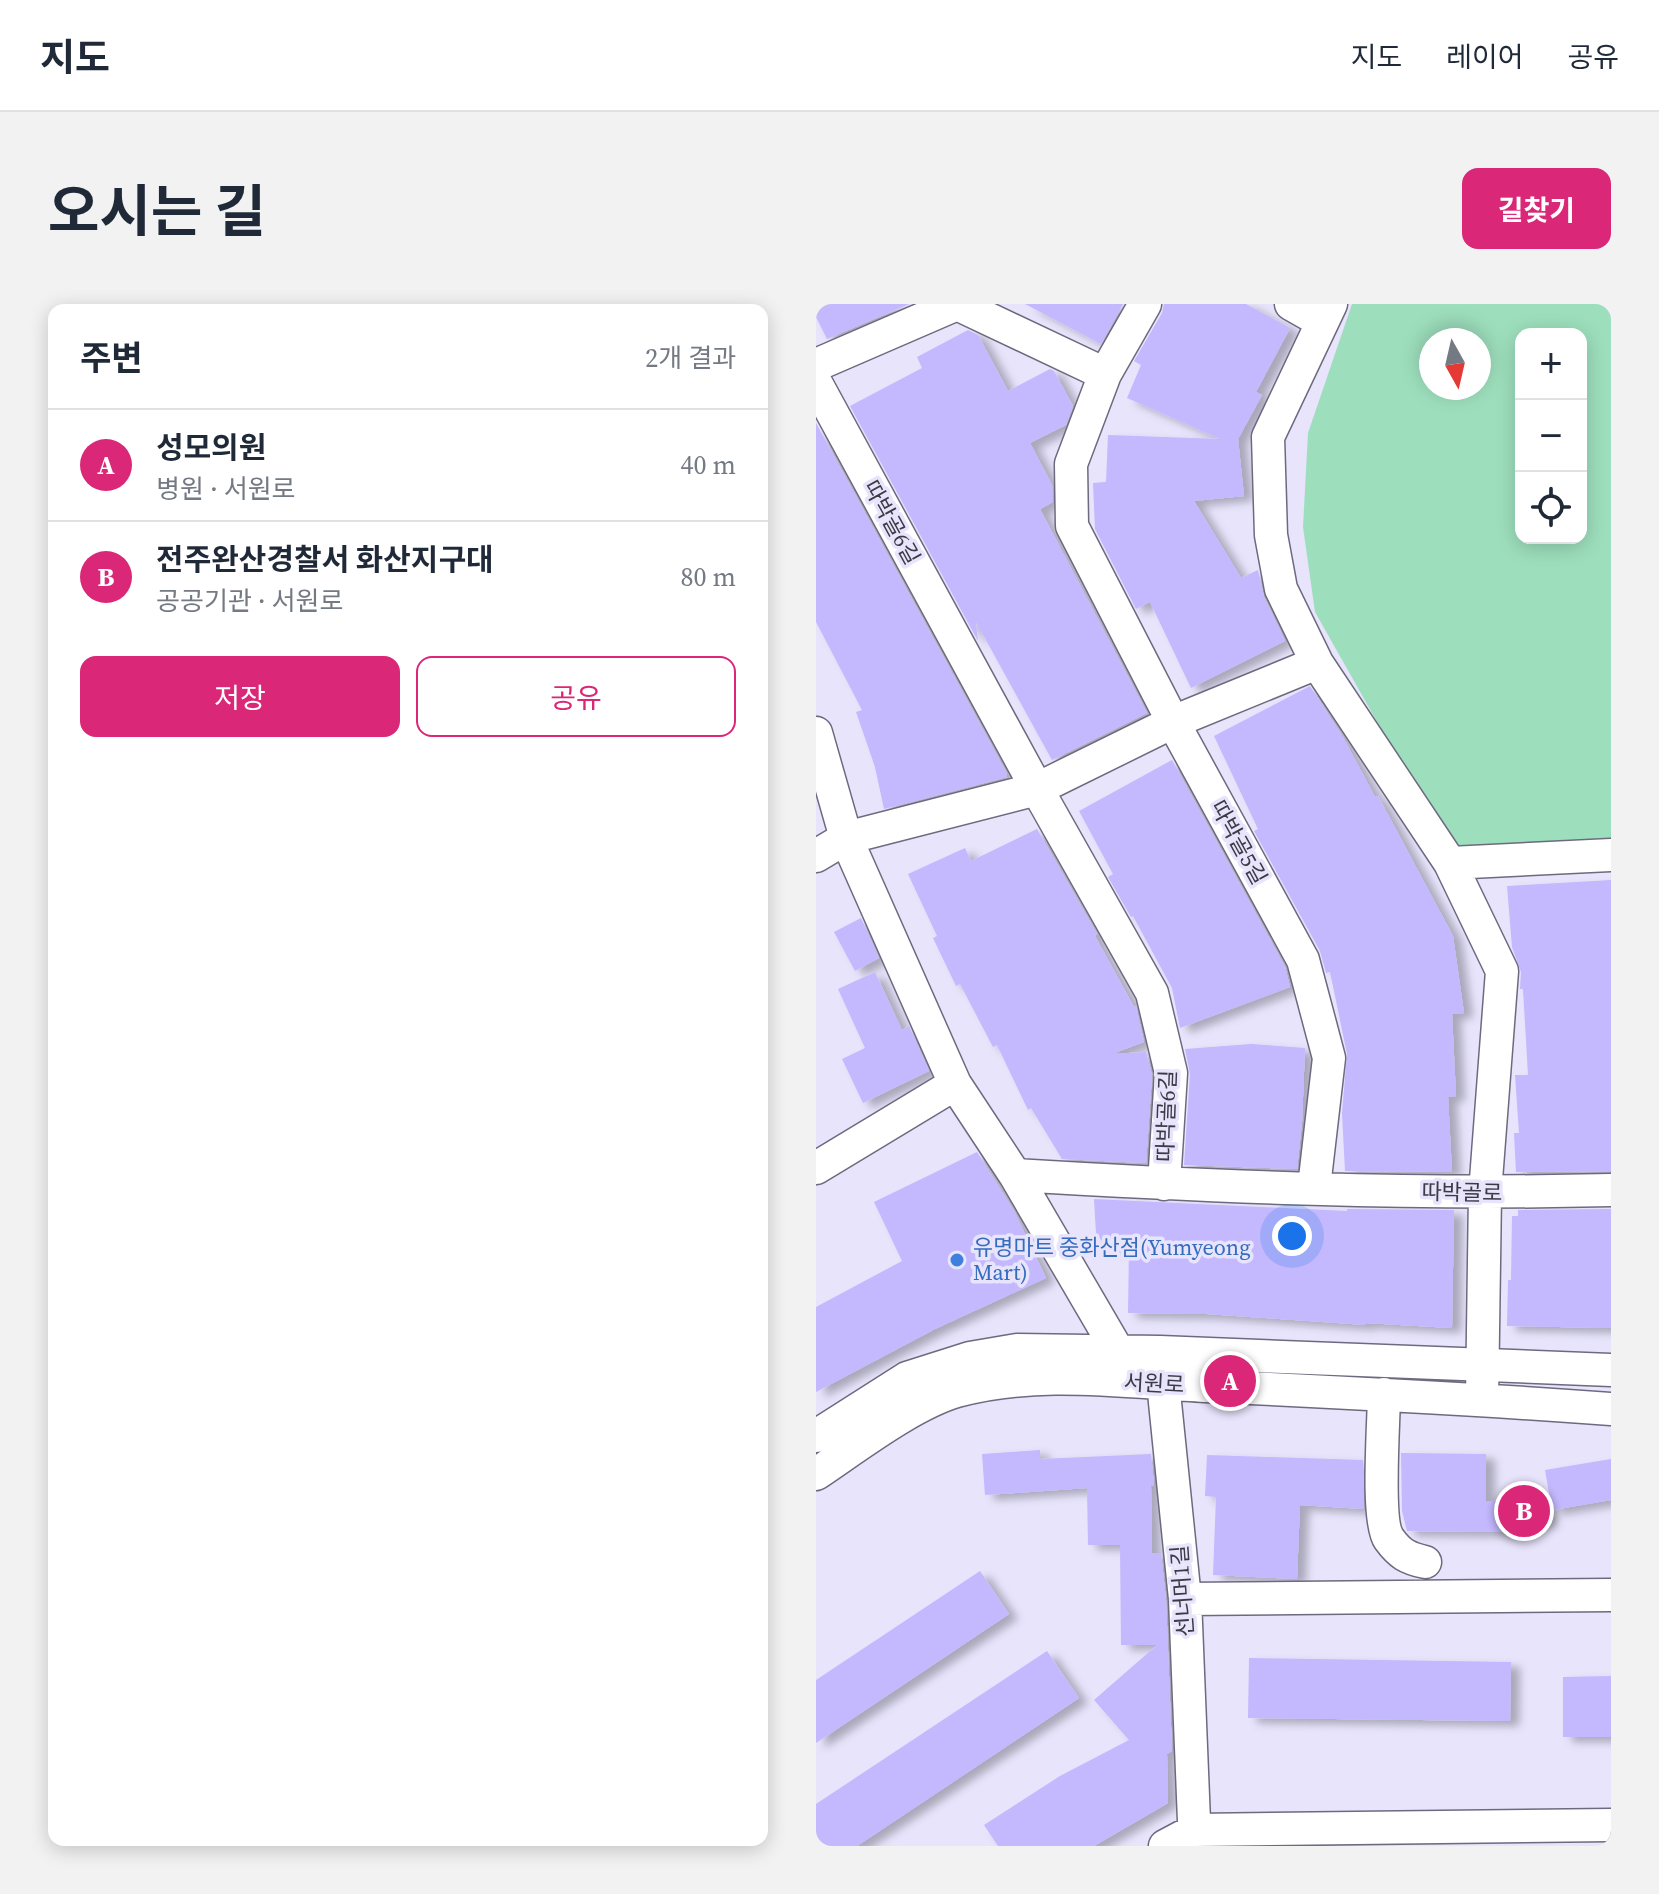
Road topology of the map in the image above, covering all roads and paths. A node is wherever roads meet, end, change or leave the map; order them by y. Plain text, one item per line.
1 (957, 304) edge
2 (1145, 304) edge
3 (1291, 304) edge
4 (1326, 312) edge
5 (816, 365) edge
6 (1105, 374) junction
7 (816, 383) edge
8 (1317, 663) junction
9 (1173, 722) junction
10 (816, 733) edge
11 (1037, 789) junction
12 (846, 838) junction
13 (1611, 855) edge
14 (816, 856) edge
15 (1450, 863) junction
16 (955, 1084) junction
17 (816, 1168) edge
18 (1015, 1175) junction
19 (1164, 1184) junction
20 (1314, 1187) junction
21 (1611, 1190) edge
22 (1485, 1193) junction
23 (1118, 1351) junction
24 (1482, 1364) junction
25 (1611, 1370) edge
26 (1153, 1373) junction
27 (1384, 1394) junction
28 (1482, 1400) junction
29 (1611, 1409) edge
30 (819, 1427) edge
31 (816, 1474) edge
32 (1425, 1562) dead end
33 (1611, 1595) edge
34 (1185, 1599) junction
35 (1611, 1825) edge
36 (1552, 1836) edge
37 (1195, 1838) edge
38 (1165, 1846) edge

1 - 5 street
1 - 6 street
2 - 6 street, 따박골5길
3 - 4 street
4 - 8 street
6 - 9 street, 따박골5길
7 - 11 street, 따박골6길
8 - 9 street
8 - 15 street
9 - 11 street
9 - 20 street, 따박골5길
10 - 12 street
11 - 12 street
11 - 19 street, 따박골6길
12 - 14 street
12 - 16 street
13 - 15 street
15 - 22 street
16 - 17 street
16 - 18 street
18 - 19 street, 따박골6길
18 - 23 street
19 - 20 street
20 - 22 street, 따박골로
21 - 22 street, 따박골로
22 - 24 street
23 - 26 street
23 - 30 street, 서원로
24 - 25 street, 서원로
24 - 26 street, 서원로
24 - 28 street
26 - 27 street, 서원로
26 - 31 street, 서원로
26 - 34 street, 선너머1길
27 - 28 street, 서원로
27 - 32 street
28 - 29 street, 서원로
33 - 34 street
34 - 37 street, 선너머1길
35 - 36 street
36 - 37 street
37 - 38 street

